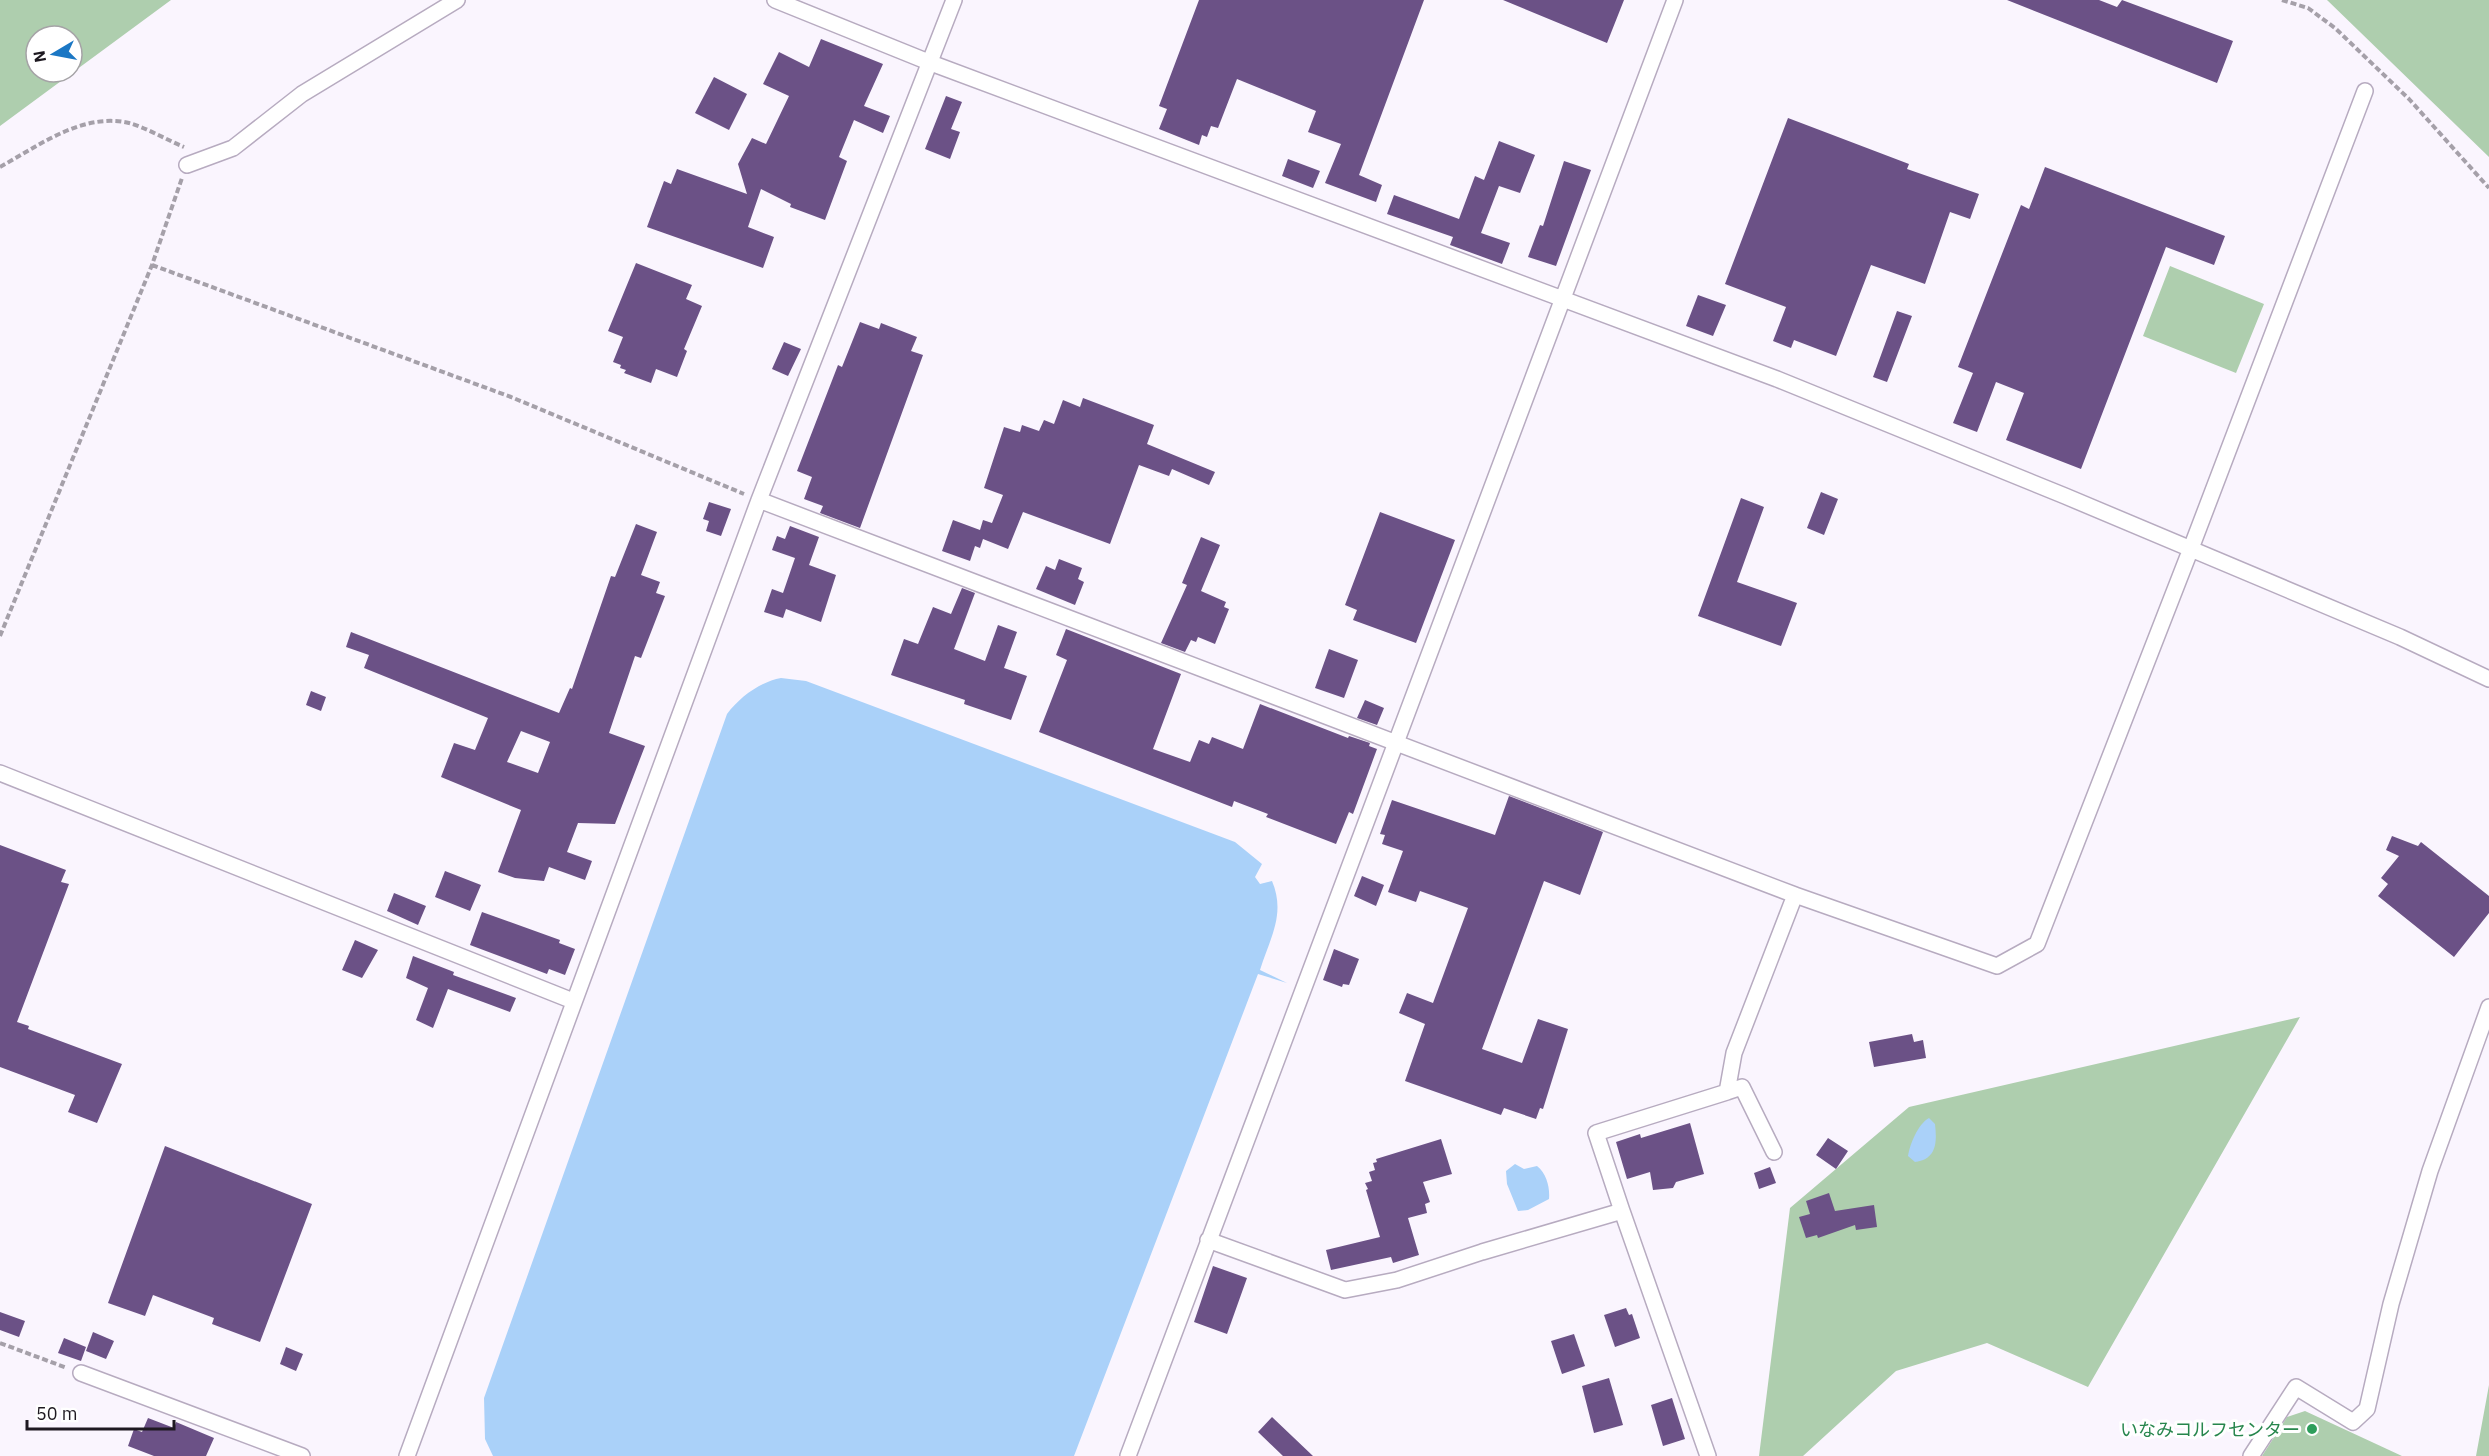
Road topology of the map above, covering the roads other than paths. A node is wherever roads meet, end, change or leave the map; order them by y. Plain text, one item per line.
1 (457, 0) edge
2 (775, 0) edge
3 (954, 0) edge
4 (1675, 0) edge
5 (931, 63) junction
6 (2365, 92) dead end
7 (187, 165) road end
8 (1564, 301) junction
9 (759, 500) junction
10 (2190, 551) junction
11 (2489, 679) edge
12 (1395, 743) junction
13 (0, 773) edge
14 (1795, 895) junction
15 (573, 1001) junction
16 (2489, 1007) edge
17 (1727, 1092) junction
18 (1774, 1152) dead end
19 (1622, 1211) junction
20 (1208, 1240) junction
21 (81, 1373) road end
22 (302, 1456) edge
23 (407, 1456) edge
24 (1128, 1456) edge
25 (1708, 1456) edge
26 (2251, 1456) edge

1 - 7 street
2 - 5 street
3 - 5 street
4 - 8 street
5 - 8 street
5 - 9 street
6 - 10 street
8 - 10 street
8 - 12 street
9 - 12 street
9 - 15 street
10 - 11 street
10 - 14 street
12 - 14 street
12 - 20 street
13 - 15 street
14 - 17 street
15 - 23 street
16 - 26 street
17 - 18 street
17 - 19 street
19 - 20 street
19 - 25 street
20 - 24 street
21 - 22 street

